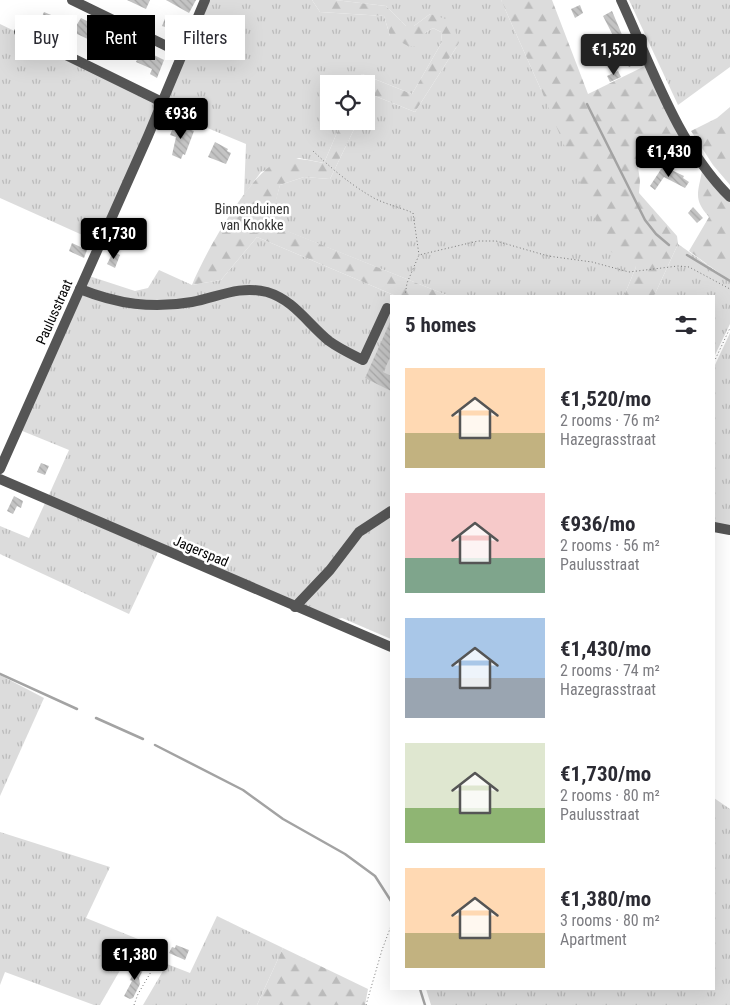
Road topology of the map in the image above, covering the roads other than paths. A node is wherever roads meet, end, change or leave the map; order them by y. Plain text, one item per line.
1 (72, 0) edge
2 (205, 0) edge
3 (621, 0) edge
4 (199, 15) edge
5 (165, 45) edge
6 (76, 60) edge
7 (180, 60) edge
8 (162, 102) junction
9 (730, 196) edge
10 (80, 289) junction
11 (388, 308) dead end
12 (0, 469) edge
13 (0, 479) edge
14 (390, 512) edge
15 (715, 527) edge
16 (730, 530) edge
17 (295, 606) junction
18 (390, 647) edge

1 - 5 street
2 - 4 street, Paulusstraat
3 - 9 street
6 - 8 street
7 - 8 street, Paulusstraat
8 - 10 street, Paulusstraat
10 - 11 street
10 - 12 street, Paulusstraat
13 - 17 street, Jagerspad
14 - 17 street
15 - 16 street
17 - 18 street, Jagerspad

